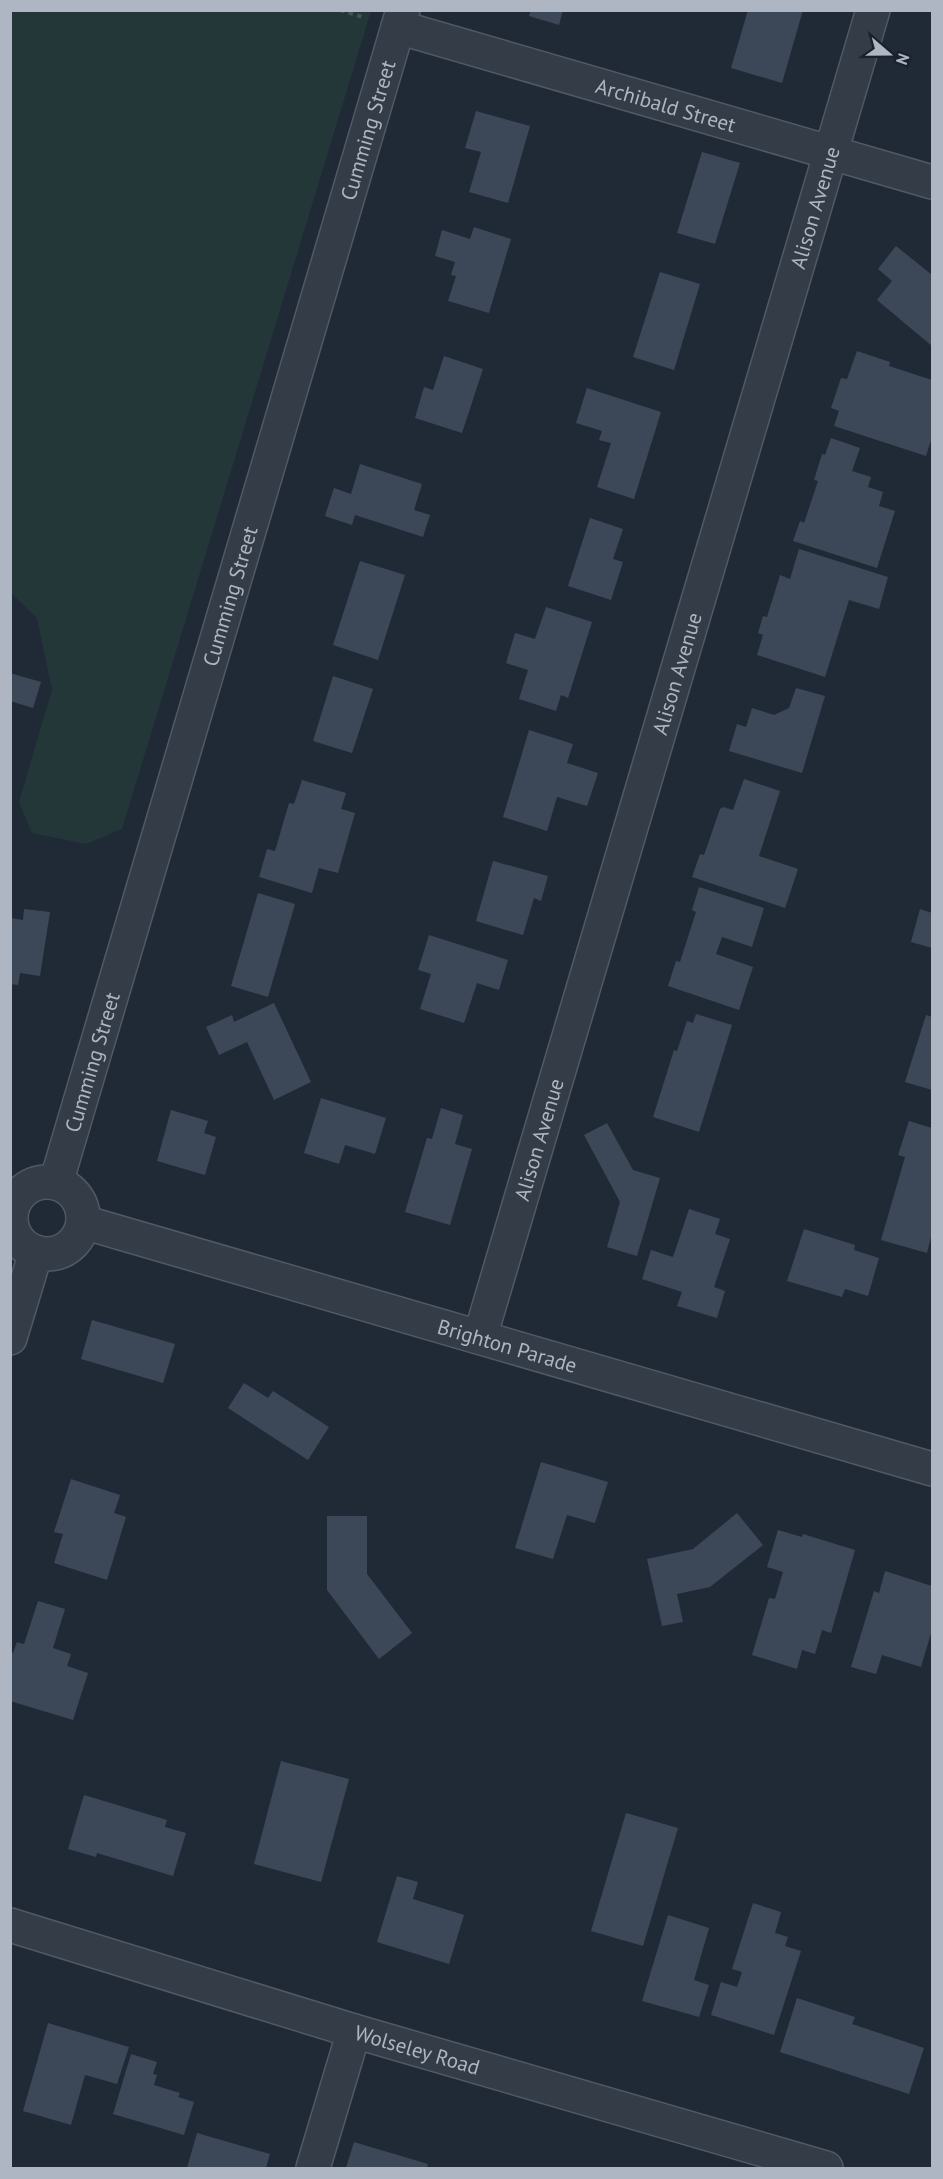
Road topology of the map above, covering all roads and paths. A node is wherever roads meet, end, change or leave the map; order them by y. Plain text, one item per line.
1 (873, 10) edge
2 (401, 19) edge
3 (830, 151) junction
4 (933, 182) edge
5 (56, 1183) junction
6 (83, 1221) junction
7 (36, 1252) junction
8 (480, 1337) junction
9 (10, 1338) edge
10 (933, 1468) edge
11 (10, 1925) edge
12 (354, 2031) junction
13 (313, 2169) edge
14 (826, 2169) edge

1 - 3 street, Alison Avenue
2 - 3 street, Archibald Street
2 - 5 street, Cumming Street
3 - 4 street, Archibald Street
3 - 8 street, Alison Avenue
5 - 6 street
5 - 7 street
6 - 7 street
6 - 8 street, Brighton Parade
7 - 9 street
8 - 10 street, Brighton Parade
11 - 12 street, Wolseley Road
12 - 13 street
12 - 14 street, Wolseley Road

